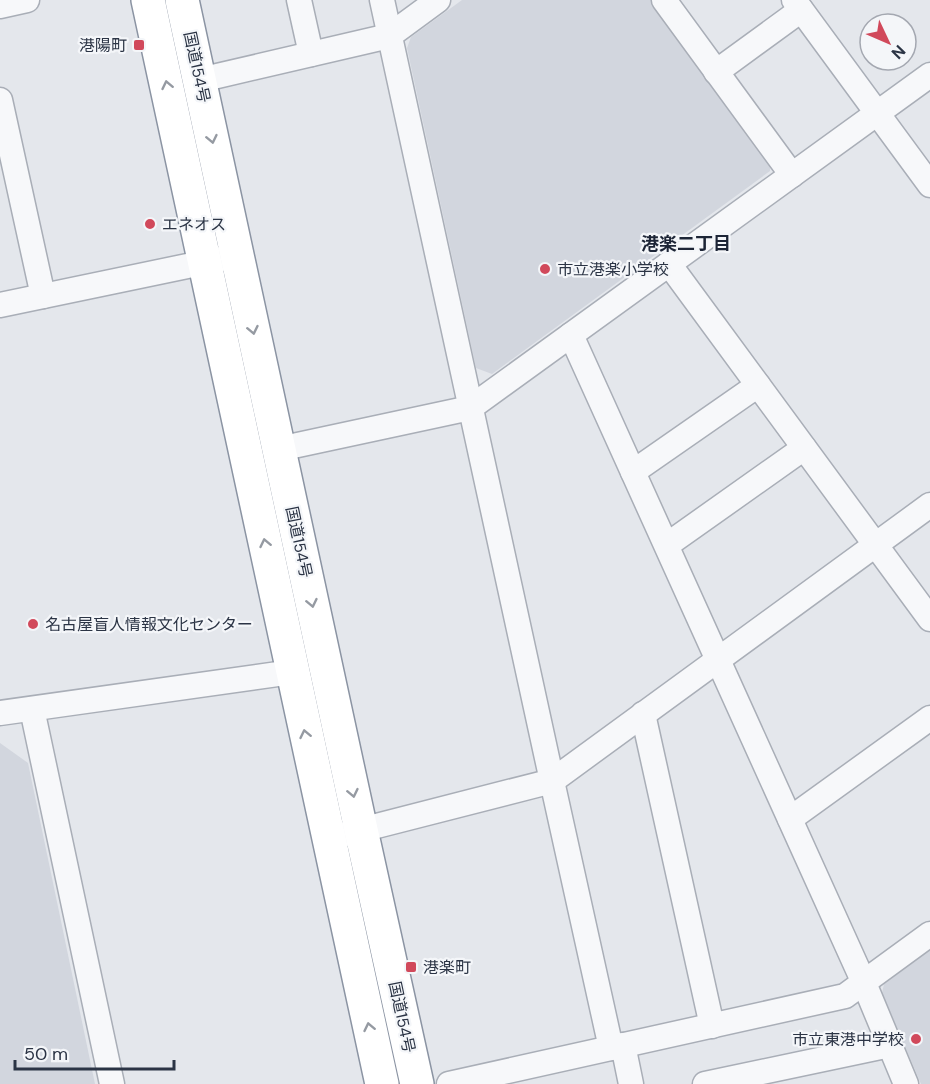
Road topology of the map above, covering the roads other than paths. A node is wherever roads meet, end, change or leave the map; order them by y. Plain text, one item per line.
1 (27, 0) edge
2 (148, 0) edge
3 (182, 0) edge
4 (299, 0) edge
5 (382, 0) edge
6 (438, 0) edge
7 (664, 0) edge
8 (798, 5) edge
9 (0, 6) edge
10 (389, 36) junction
11 (311, 54) junction
12 (716, 72) junction
13 (930, 75) edge
14 (200, 80) junction
15 (0, 100) edge
16 (877, 113) junction
17 (792, 175) junction
18 (930, 185) edge
19 (237, 255) junction
20 (205, 262) junction
21 (669, 264) junction
22 (43, 296) junction
23 (0, 304) edge
24 (571, 335) junction
25 (758, 385) junction
26 (471, 408) junction
27 (804, 448) junction
28 (279, 449) junction
29 (633, 472) junction
30 (930, 505) edge
31 (667, 545) junction
32 (875, 545) junction
33 (928, 611) edge
34 (718, 660) junction
35 (292, 672) junction
36 (32, 709) junction
37 (0, 713) edge
38 (643, 714) junction
39 (930, 718) edge
40 (552, 781) junction
41 (790, 819) junction
42 (361, 830) junction
43 (328, 838) junction
44 (930, 934) edge
45 (864, 982) junction
46 (711, 1026) junction
47 (890, 1045) junction
48 (617, 1047) junction
49 (112, 1084) edge
50 (382, 1084) edge
51 (417, 1084) edge
52 (449, 1084) edge
53 (632, 1084) edge
54 (705, 1084) edge
55 (906, 1084) edge

1 - 9 street
20 -> 2 highway, 国道154号
3 - 14 highway, 国道154号
4 - 11 street
5 - 10 street
6 - 10 street
7 - 12 street
8 - 12 street
8 - 16 street
10 - 11 street
10 - 26 street
11 - 14 street
12 - 17 street
13 - 16 street
14 -> 19 highway, 国道154号
15 - 22 street
16 - 17 street
16 - 18 street
17 - 21 street
19 - 20 street
19 -> 28 highway, 国道154号
20 - 22 street
35 -> 20 highway, 国道154号
21 - 24 street
21 - 25 street
22 - 23 street
24 - 26 street
24 - 29 street
25 - 27 street
25 - 29 street
26 - 28 street
26 - 40 street
27 - 31 street
27 - 32 street
28 -> 42 highway, 国道154号
29 - 31 street
30 - 32 street
31 - 34 street
32 - 33 street
32 - 34 street
34 - 38 street
34 - 41 street
35 - 36 street
43 -> 35 highway, 国道154号
36 - 37 street
36 - 49 street
38 - 40 street
38 - 46 street
39 - 41 street
40 - 42 street
40 - 48 street
41 - 45 street
42 - 43 street
42 - 51 highway, 国道154号
50 -> 43 highway, 国道154号
44 - 45 street
45 - 46 street
45 - 47 street
46 - 48 street
47 - 54 street
47 - 55 street
48 - 52 street
48 - 53 street

